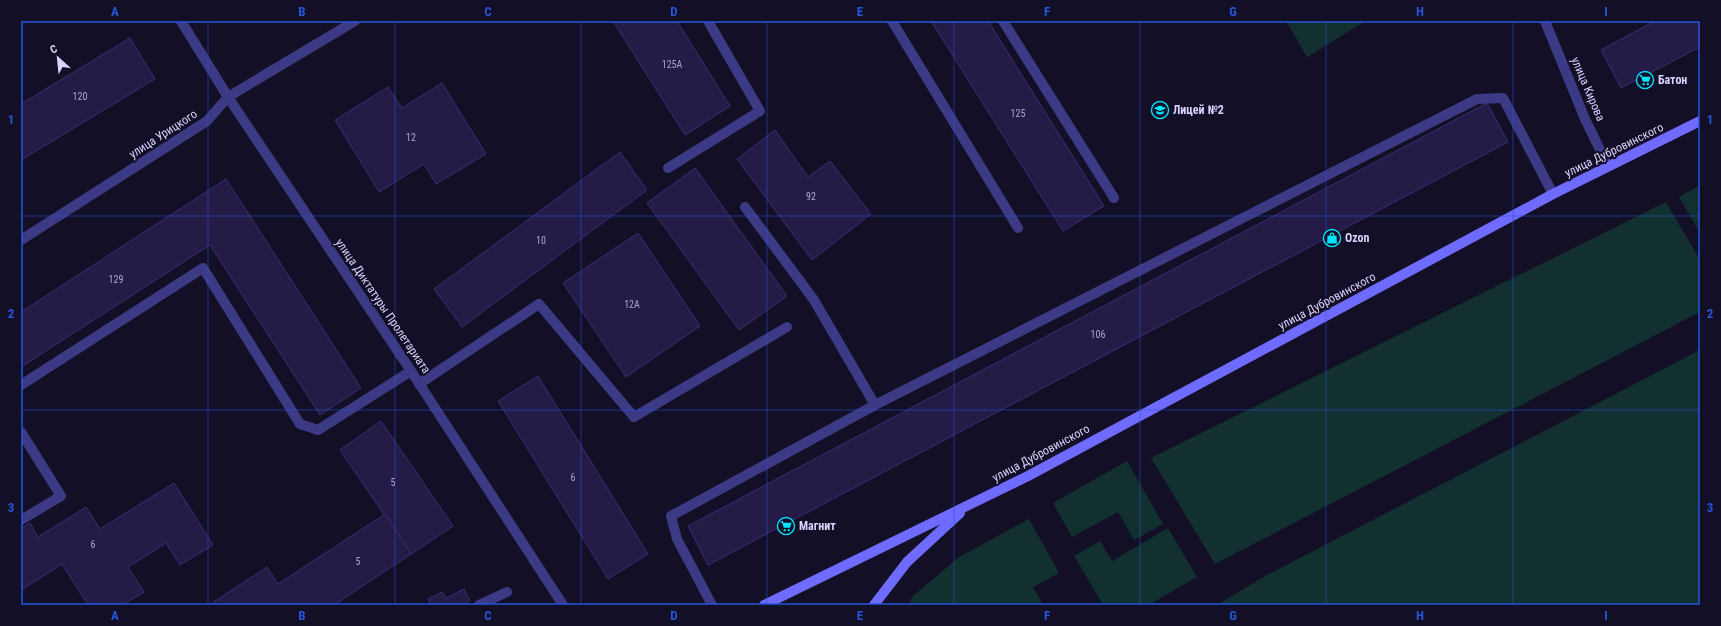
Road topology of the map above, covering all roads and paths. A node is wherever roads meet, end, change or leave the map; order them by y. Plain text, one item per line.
1 (181, 21) edge
2 (355, 21) edge
3 (708, 21) edge
4 (892, 21) edge
5 (1003, 21) edge
6 (1545, 21) edge
7 (228, 97) junction
8 (1700, 121) edge
9 (1608, 166) junction
10 (668, 168) dead end
11 (1553, 194) junction
12 (1114, 198) dead end
13 (746, 207) dead end
14 (1018, 228) dead end
15 (21, 240) edge
16 (787, 327) dead end
17 (411, 372) junction
18 (418, 384) junction
19 (21, 385) edge
20 (875, 405) junction
21 (21, 432) edge
22 (968, 506) junction
23 (21, 520) edge
24 (507, 592) dead end
25 (479, 605) edge
26 (563, 605) edge
27 (712, 605) edge
28 (764, 605) edge
29 (874, 605) edge

1 - 7 street, улица Диктатуры Пролетариата
2 - 7 street, улица Урицкого
3 - 10 street
4 - 14 street
5 - 12 street
6 - 9 street, улица Кирова
7 - 15 street, улица Урицкого
7 - 17 street, улица Диктатуры Пролетариата
8 - 9 main road, улица Дубровинского
9 - 11 main road, улица Дубровинского
11 - 20 street
11 - 22 main road, улица Дубровинского
13 - 20 street
16 - 18 street
17 - 18 street, улица Диктатуры Пролетариата
17 - 19 street
18 - 26 street, улица Диктатуры Пролетариата
20 - 27 street
21 - 23 street
22 - 28 main road, улица Дубровинского
22 - 29 main road, улица Дубровинского
24 - 25 street

